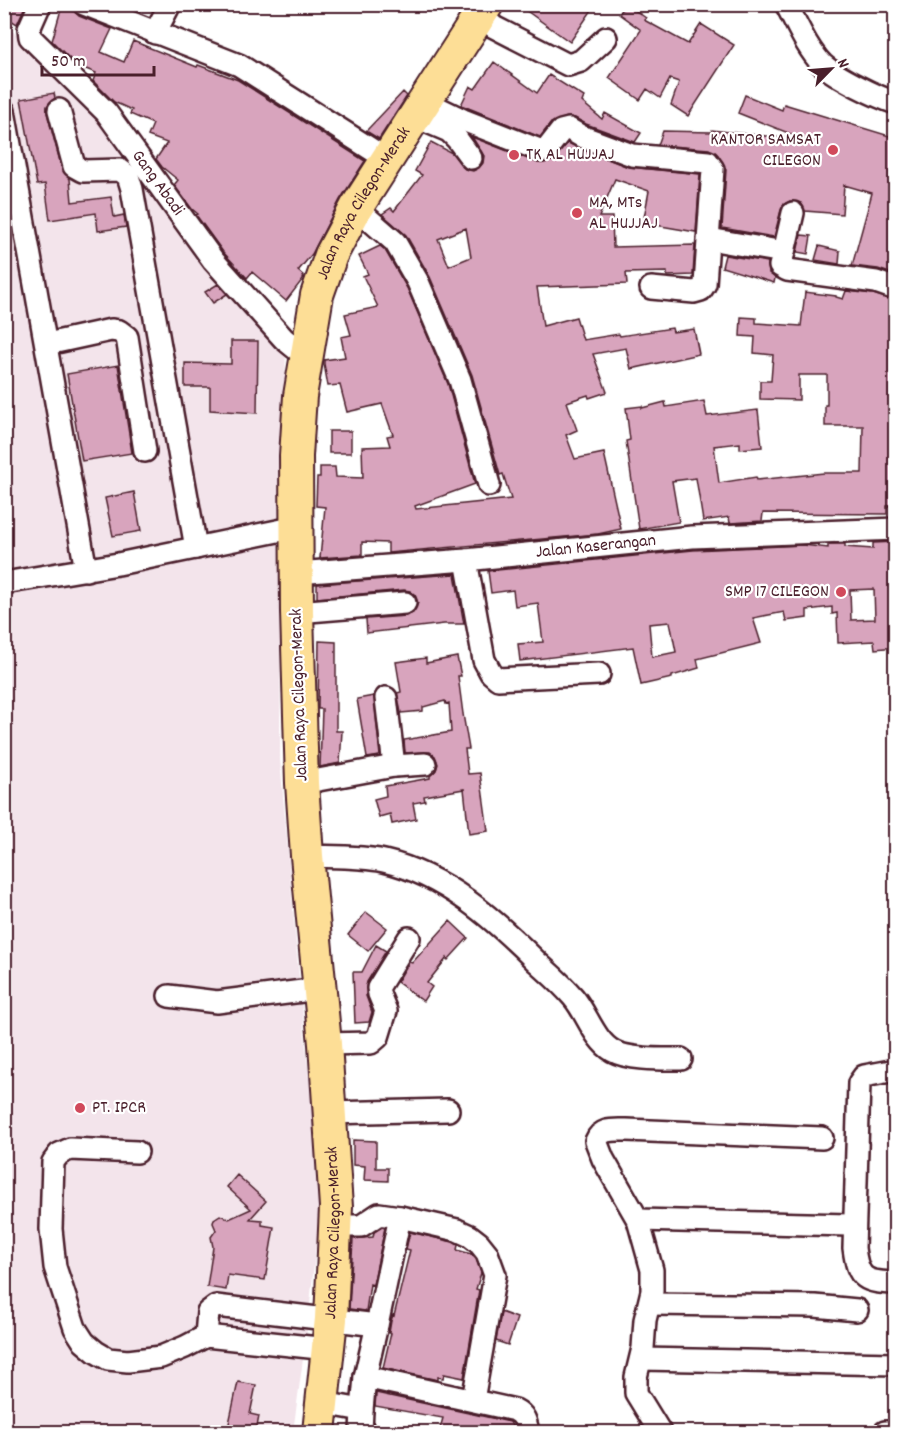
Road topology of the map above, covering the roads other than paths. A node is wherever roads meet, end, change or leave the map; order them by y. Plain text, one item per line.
1 (40, 4) edge
2 (170, 4) edge
3 (786, 4) edge
4 (94, 6) edge
5 (480, 8) edge
6 (155, 33) junction
7 (606, 38) dead end
8 (896, 103) edge
9 (421, 109) junction
10 (59, 110) dead end
11 (4, 111) edge
12 (471, 158) dead end
13 (388, 160) junction
14 (356, 208) junction
15 (793, 213) dead end
16 (709, 239) junction
17 (784, 252) junction
18 (651, 288) dead end
19 (896, 289) edge
20 (47, 344) junction
21 (305, 356) junction
22 (145, 451) dead end
23 (489, 485) dead end
24 (297, 527) junction
25 (896, 529) edge
26 (196, 548) junction
27 (466, 560) junction
28 (86, 570) junction
29 (297, 573) junction
30 (4, 584) edge
31 (405, 603) dead end
32 (297, 612) junction
33 (599, 674) dead end
34 (386, 698) dead end
35 (426, 764) dead end
36 (394, 766) junction
37 (302, 783) junction
38 (307, 856) junction
39 (409, 938) dead end
40 (318, 989) junction
41 (169, 996) dead end
42 (325, 1044) junction
43 (681, 1059) dead end
44 (896, 1070) edge
45 (448, 1110) dead end
46 (329, 1113) junction
47 (822, 1137) dead end
48 (137, 1152) dead end
49 (336, 1207) junction
50 (400, 1217) junction
51 (638, 1220) junction
52 (849, 1225) dead end
53 (896, 1283) edge
54 (650, 1304) junction
55 (856, 1310) dead end
56 (331, 1319) junction
57 (377, 1325) junction
58 (206, 1336) junction
59 (328, 1349) junction
60 (641, 1359) junction
61 (896, 1364) edge
62 (365, 1377) junction
63 (473, 1400) junction
64 (362, 1410) junction
65 (321, 1418) edge
66 (362, 1432) edge
67 (528, 1432) edge
68 (660, 1432) edge
69 (885, 1432) edge
70 (896, 1432) edge

1 - 21 street, Gang Abadi
2 - 6 street
3 - 8 street
4 - 6 street
5 - 7 street
5 - 9 highway, Jalan Raya Cilegon-Merak
6 - 13 street
9 - 12 street
9 - 13 highway, Jalan Raya Cilegon-Merak
9 - 16 street
10 - 26 street
11 - 20 street
13 - 14 highway, Jalan Raya Cilegon-Merak
14 - 21 highway, Jalan Raya Cilegon-Merak
14 - 23 street
15 - 17 street
16 - 17 street
16 - 18 street
17 - 19 street
20 - 22 street
20 - 28 street
21 - 24 highway, Jalan Raya Cilegon-Merak
24 - 26 street
24 - 29 highway, Jalan Raya Cilegon-Merak
25 - 27 street, Jalan Kaserangan
26 - 28 street
27 - 29 street, Jalan Kaserangan
27 - 33 street
28 - 30 street
29 - 32 highway, Jalan Raya Cilegon-Merak
31 - 32 street
32 - 37 highway, Jalan Raya Cilegon-Merak
34 - 36 street
35 - 36 street
36 - 37 street
37 - 38 highway, Jalan Raya Cilegon-Merak
38 - 40 highway, Jalan Raya Cilegon-Merak
38 - 43 street
39 - 42 street
40 - 41 street
40 - 42 highway, Jalan Raya Cilegon-Merak
42 - 46 highway, Jalan Raya Cilegon-Merak
44 - 53 street
45 - 46 street
46 - 49 highway, Jalan Raya Cilegon-Merak
47 - 51 street
48 - 58 street
49 - 50 street
49 - 56 highway, Jalan Raya Cilegon-Merak
50 - 57 street
50 - 63 street
51 - 52 street
51 - 54 street
54 - 55 street
54 - 60 street
56 - 57 street
56 - 58 street
56 - 59 highway, Jalan Raya Cilegon-Merak
57 - 62 street
58 - 59 street
59 - 65 highway, Jalan Raya Cilegon-Merak
60 - 61 street
60 - 68 street
62 - 63 street
62 - 64 street
63 - 67 street
64 - 65 street
64 - 66 street
69 - 70 street

